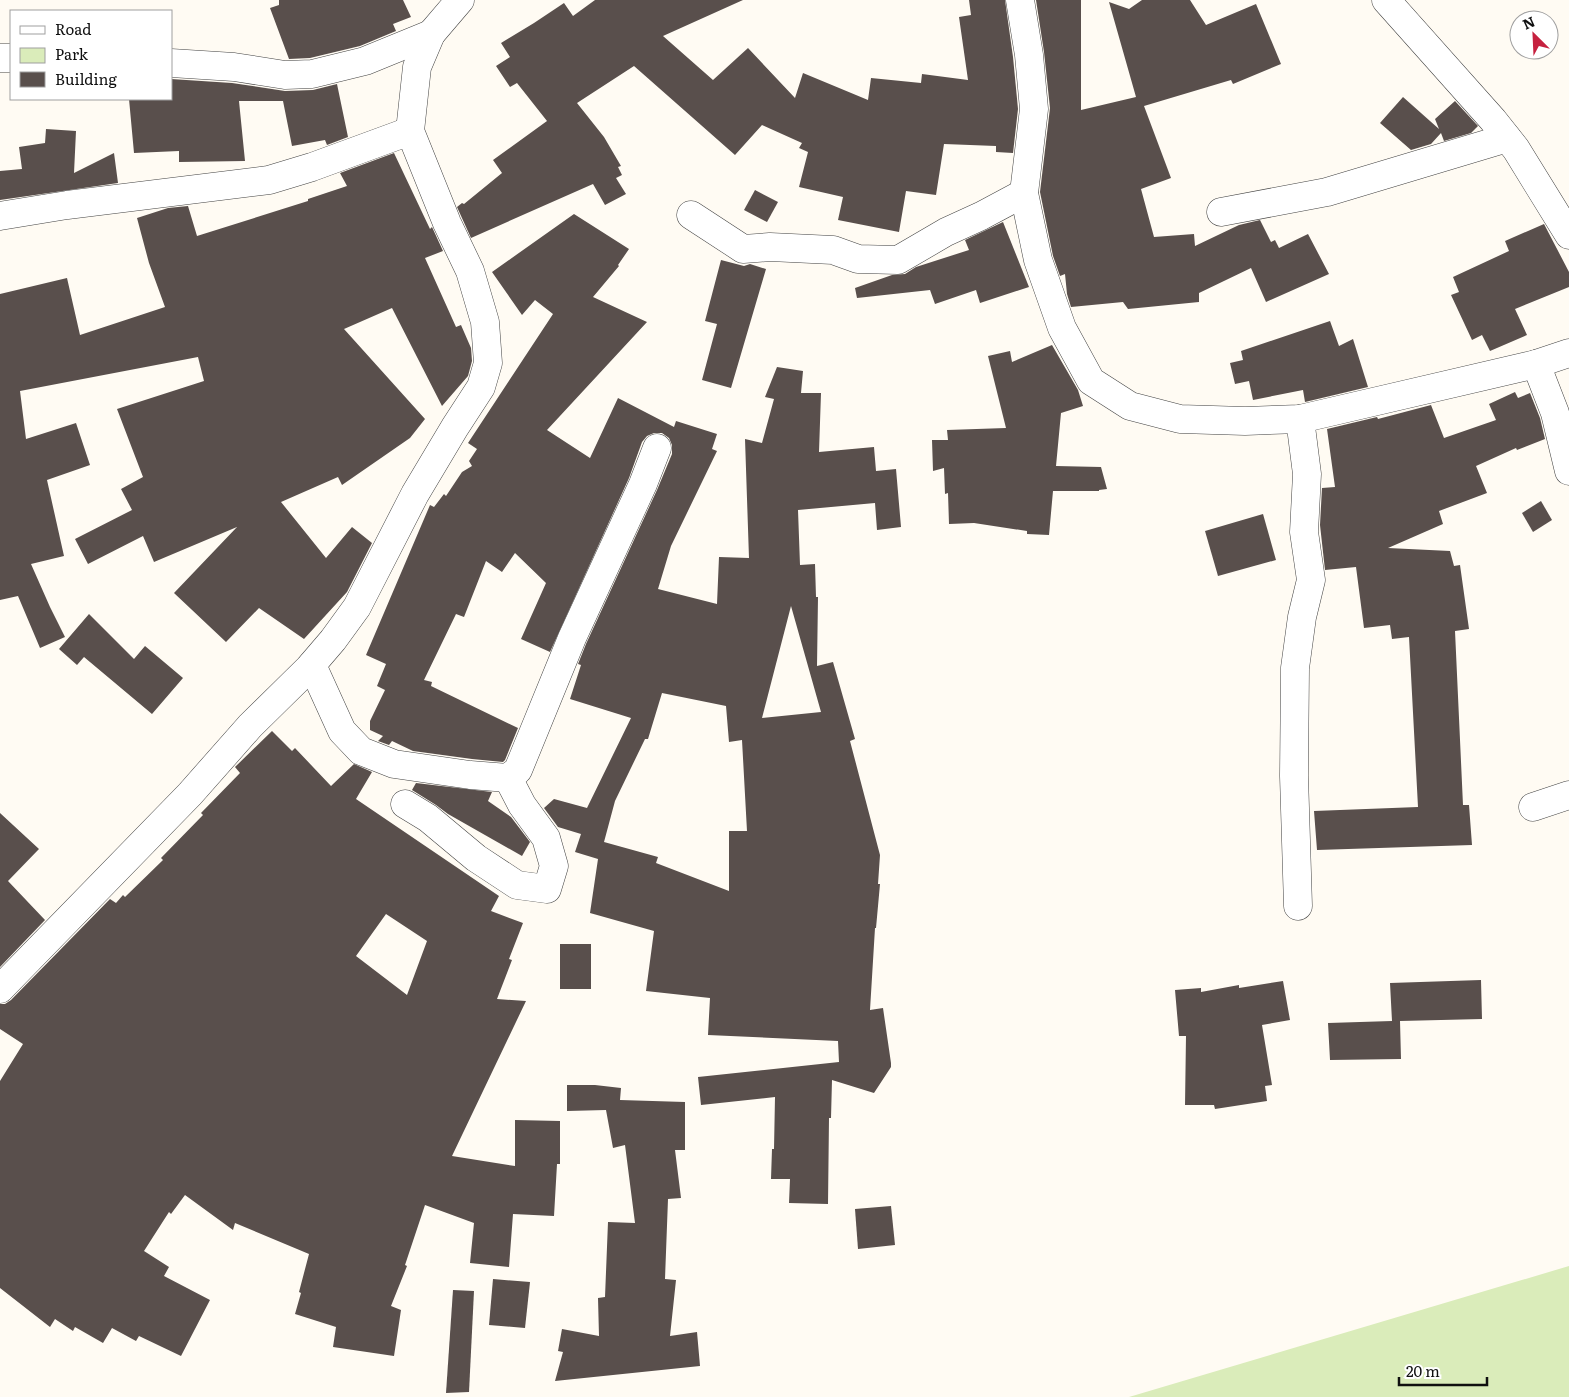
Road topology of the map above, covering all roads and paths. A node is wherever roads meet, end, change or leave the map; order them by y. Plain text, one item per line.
1 (460, 0) edge
2 (1020, 0) edge
3 (1386, 0) edge
4 (431, 34) junction
5 (172, 63) edge
6 (410, 131) junction
7 (1507, 138) junction
8 (1024, 193) junction
9 (1221, 212) dead end
10 (691, 215) dead end
11 (0, 216) edge
12 (1569, 235) edge
13 (1569, 353) edge
14 (1536, 364) junction
15 (1300, 419) junction
16 (658, 448) dead end
17 (1569, 471) edge
18 (312, 665) junction
19 (508, 778) junction
20 (1569, 795) edge
21 (405, 804) dead end
22 (1533, 807) dead end
23 (1298, 906) dead end
24 (0, 989) edge

1 - 4 street
2 - 8 street
3 - 7 street
4 - 5 street
4 - 6 street
6 - 11 street
6 - 18 street
7 - 9 street
7 - 12 street
8 - 10 street
8 - 15 street
13 - 14 street
14 - 15 street
14 - 17 street
15 - 23 street
16 - 19 street
18 - 19 street
18 - 24 street
19 - 21 street
20 - 22 street

